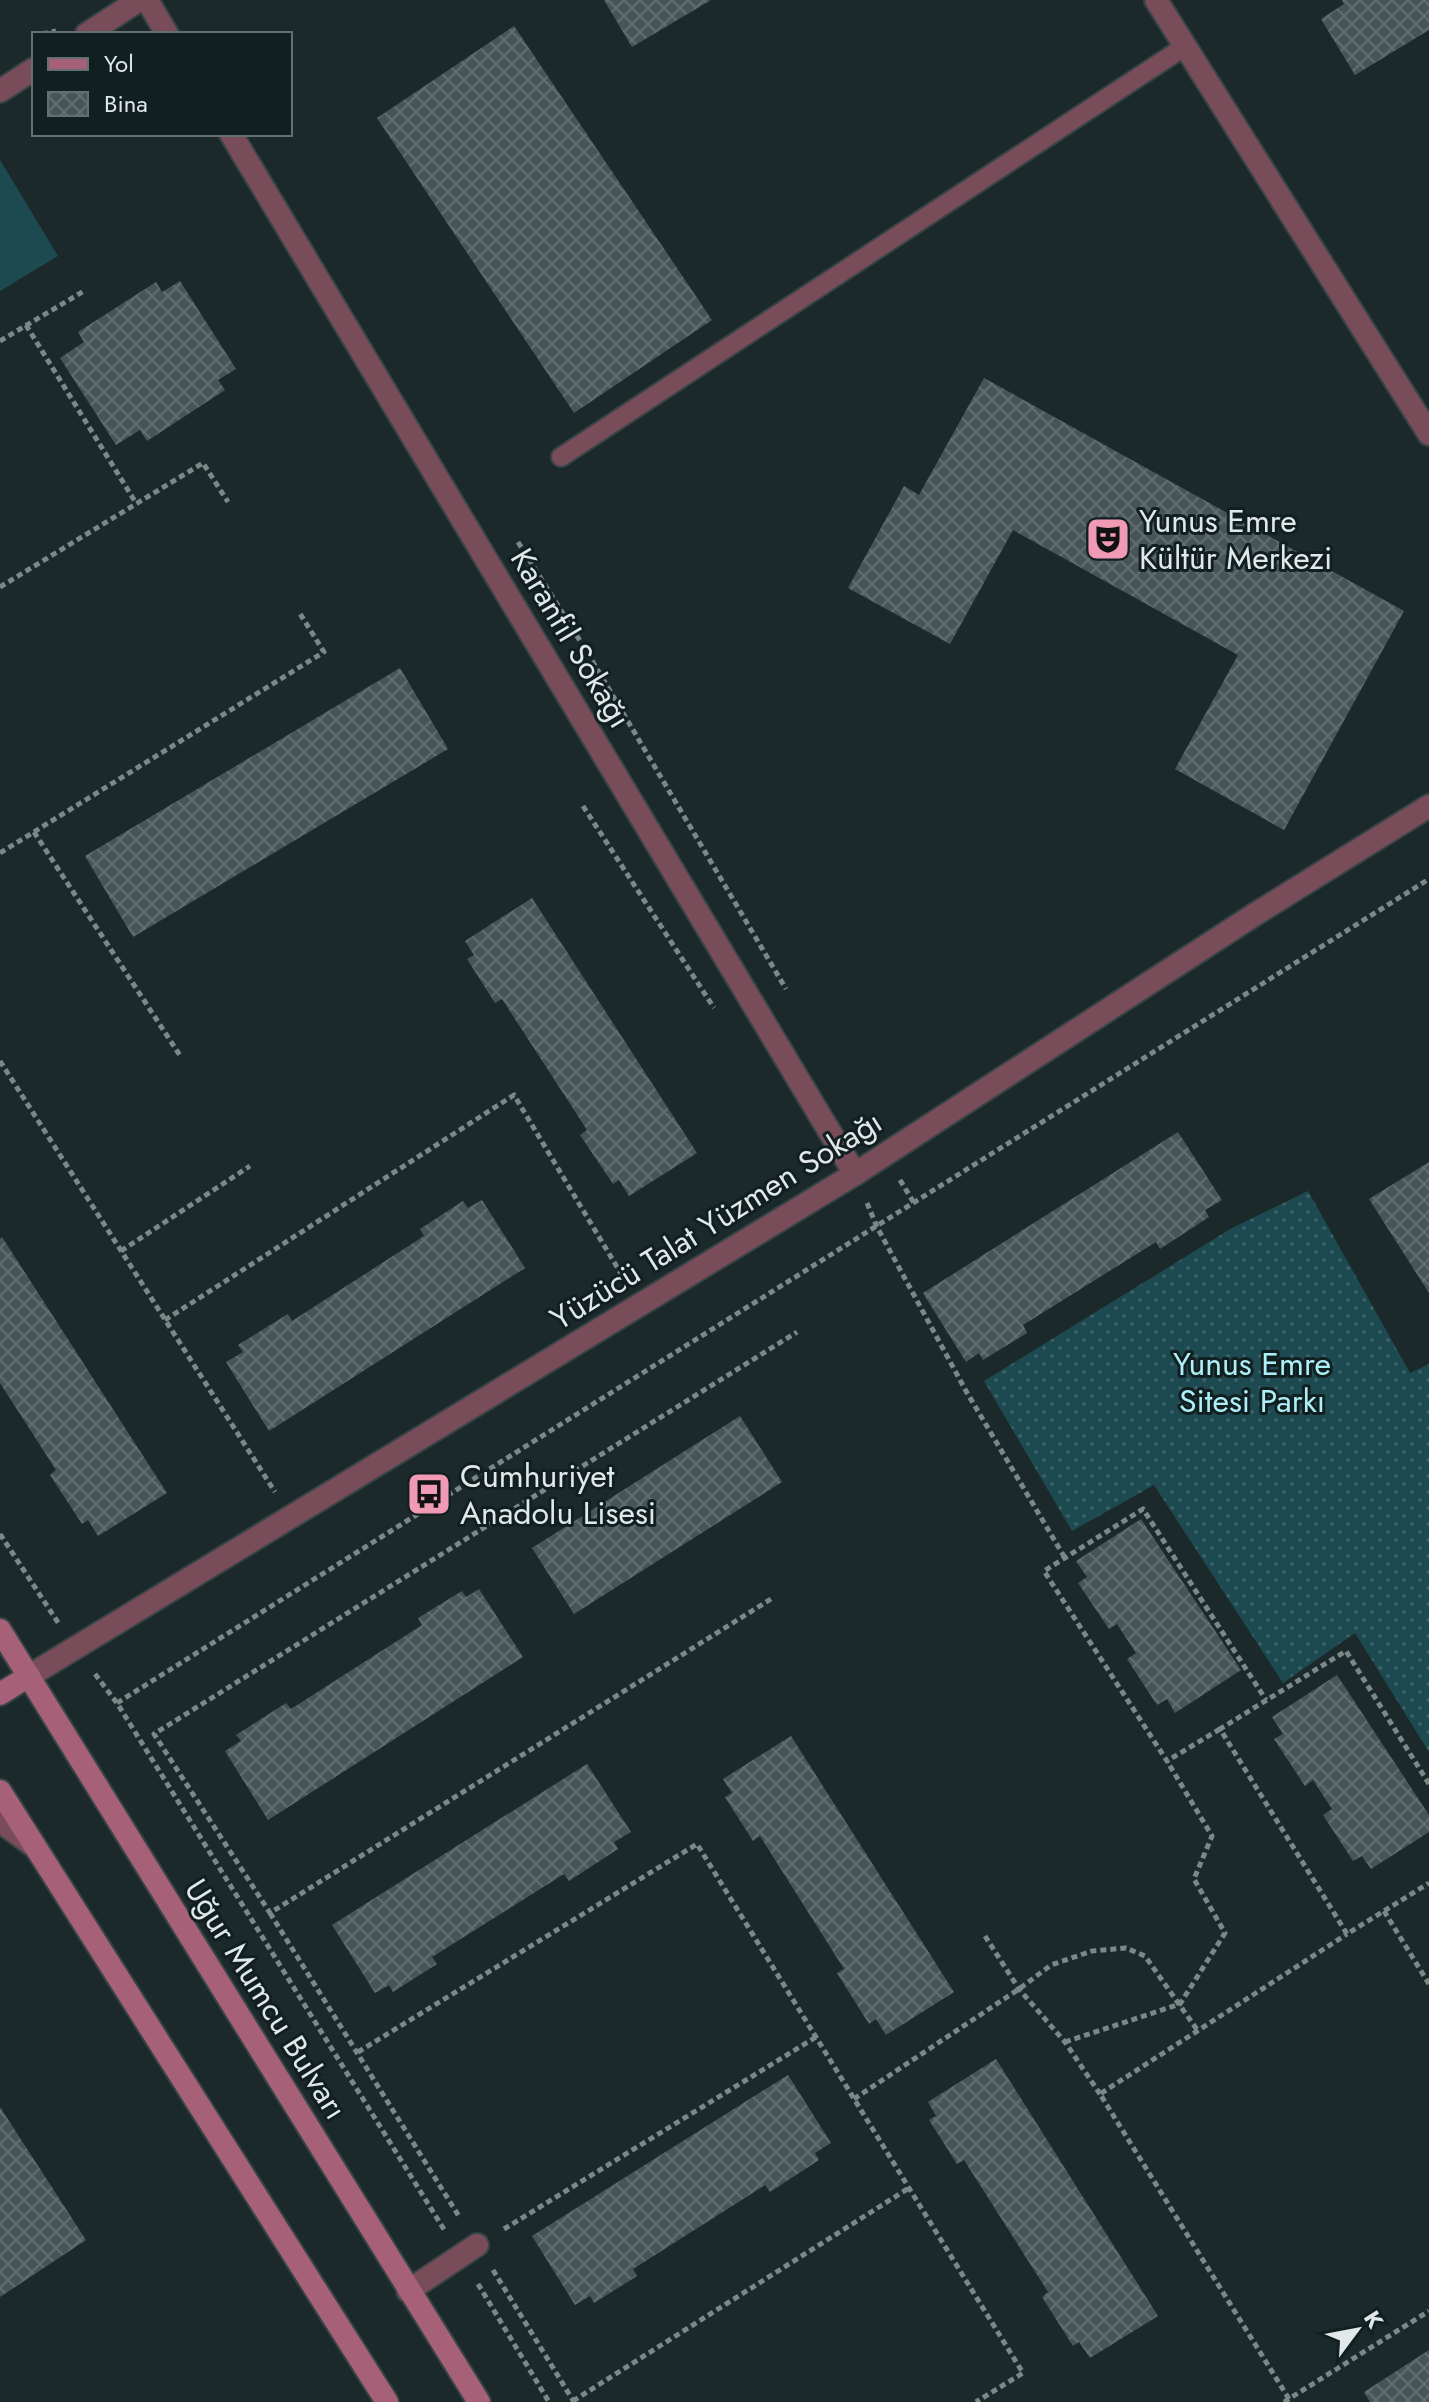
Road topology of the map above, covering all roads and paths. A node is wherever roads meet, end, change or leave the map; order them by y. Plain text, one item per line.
1 (139, 0) edge
2 (147, 0) edge
3 (1156, 0) edge
4 (90, 32) edge
5 (166, 32) edge
6 (1184, 47) junction
7 (32, 70) edge
8 (0, 91) edge
9 (232, 136) edge
10 (84, 291) dead end
11 (26, 325) junction
12 (0, 341) edge
13 (1429, 434) edge
14 (561, 457) dead end
15 (228, 502) dead end
16 (136, 503) junction
17 (0, 587) edge
18 (299, 612) dead end
19 (583, 806) dead end
20 (1429, 806) edge
21 (34, 832) junction
22 (0, 853) edge
23 (1429, 879) edge
24 (719, 1017) dead end
25 (181, 1057) dead end
26 (0, 1061) edge
27 (250, 1166) dead end
28 (855, 1174) junction
29 (877, 1227) junction
30 (121, 1251) junction
31 (639, 1305) junction
32 (165, 1320) junction
33 (797, 1332) dead end
34 (290, 1517) junction
35 (1065, 1558) junction
36 (771, 1599) dead end
37 (0, 1630) edge
38 (29, 1676) junction
39 (0, 1694) edge
40 (1266, 1700) junction
41 (1220, 1729) junction
42 (1167, 1761) junction
43 (1429, 1784) edge
44 (0, 1791) edge
45 (0, 1821) edge
46 (33, 1846) junction
47 (1429, 1883) edge
48 (1384, 1911) junction
49 (270, 1913) junction
50 (1347, 1934) junction
51 (985, 1936) dead end
52 (1429, 1984) edge
53 (1019, 1989) junction
54 (1180, 2004) junction
55 (1198, 2031) junction
56 (816, 2037) junction
57 (1065, 2042) junction
58 (1100, 2094) junction
59 (854, 2099) junction
60 (909, 2188) junction
61 (469, 2251) junction
62 (408, 2291) junction
63 (1429, 2311) edge
64 (1287, 2400) edge
65 (573, 2401) edge
66 (387, 2402) edge
67 (479, 2402) edge
68 (549, 2402) edge
69 (976, 2402) edge

1 - 4 street
2 - 5 street
3 - 6 street
6 - 13 street
6 - 14 lane
7 - 8 street
9 - 28 street, Karanfil Sokağı
10 - 11 path
11 - 12 path
11 - 16 path
15 - 16 path
16 - 17 path
18 - 21 path
19 - 24 path
20 - 28 street, Yüzücü Talat Yüzmen Sokağı
21 - 22 path
21 - 25 path
23 - 29 path
26 - 30 path
27 - 30 path
28 - 29 path
28 - 31 street, Yüzücü Talat Yüzmen Sokağı
29 - 35 path
29 - 61 path
30 - 32 path
31 - 32 path
31 - 34 street, Yüzücü Talat Yüzmen Sokağı
32 - 34 path
33 - 49 path
34 - 38 street, Yüzücü Talat Yüzmen Sokağı
35 - 40 path
35 - 42 path
36 - 49 path
37 - 38 main road, Uğur Mumcu Bulvarı
38 - 39 main road
38 - 62 main road, Uğur Mumcu Bulvarı
40 - 41 path
40 - 43 path
41 - 42 path
41 - 50 path
42 - 54 path
44 - 46 main road
45 - 46 street
46 - 66 main road
47 - 48 path
48 - 50 path
48 - 52 path
49 - 56 path
50 - 55 path
51 - 53 path
53 - 54 path
53 - 57 path
53 - 59 path
54 - 55 path
54 - 57 path
55 - 58 path
56 - 59 path
56 - 61 path
57 - 58 path
58 - 64 path
59 - 60 path
60 - 65 path
60 - 69 path
61 - 62 street
61 - 68 path
62 - 67 main road, Uğur Mumcu Bulvarı
63 - 64 path

